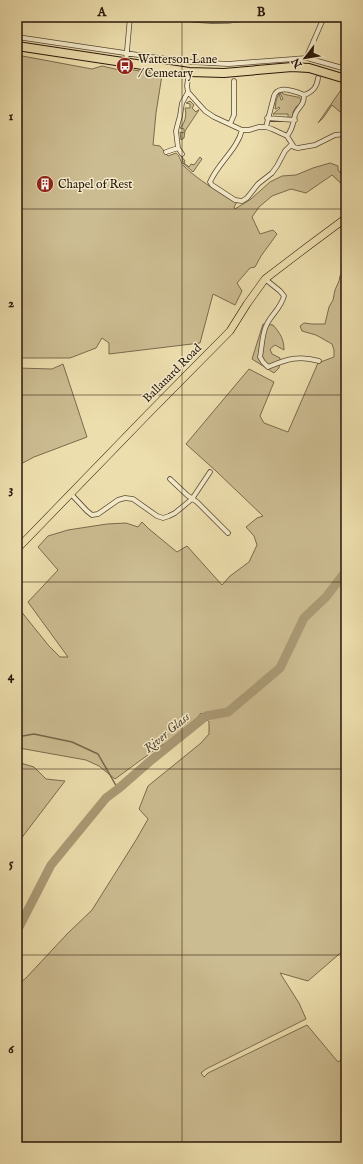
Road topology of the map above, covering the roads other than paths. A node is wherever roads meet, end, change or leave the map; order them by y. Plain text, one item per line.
1 (130, 17) edge
2 (173, 17) edge
3 (248, 17) edge
4 (324, 17) edge
5 (17, 36) edge
6 (17, 46) edge
7 (127, 53) junction
8 (307, 58) junction
9 (126, 63) junction
10 (346, 69) edge
11 (188, 72) junction
12 (346, 79) edge
13 (317, 80) dead end
14 (234, 81) dead end
15 (188, 92) junction
16 (304, 96) junction
17 (267, 118) junction
18 (295, 120) junction
19 (230, 124) junction
20 (266, 127) junction
21 (242, 130) junction
22 (346, 134) edge
23 (287, 136) junction
24 (292, 144) junction
25 (178, 148) junction
26 (166, 152) dead end
27 (182, 154) dead end
28 (346, 218) edge
29 (265, 279) junction
30 (319, 361) dead end
31 (210, 472) dead end
32 (170, 479) dead end
33 (71, 494) junction
34 (192, 499) junction
35 (228, 533) dead end
36 (17, 550) edge

1 - 7 street
2 - 3 street
4 - 8 street
5 - 7 street
6 - 9 highway
7 - 8 street
7 - 9 street
8 - 10 street
9 - 11 highway
11 - 12 highway
11 - 15 street
13 - 16 street
14 - 19 street
15 - 19 street
15 - 25 street
16 - 17 street
16 - 18 street
17 - 18 street
17 - 20 street
18 - 23 street
19 - 21 street
20 - 21 street
20 - 23 street
21 - 24 street
22 - 24 street
23 - 24 street
25 - 26 street
25 - 27 street
28 - 29 main road, Ballanard Road
29 - 30 street
29 - 33 main road, Ballanard Road
31 - 34 street
32 - 34 street
33 - 34 street
33 - 36 main road, Ballanard Road
34 - 35 street

